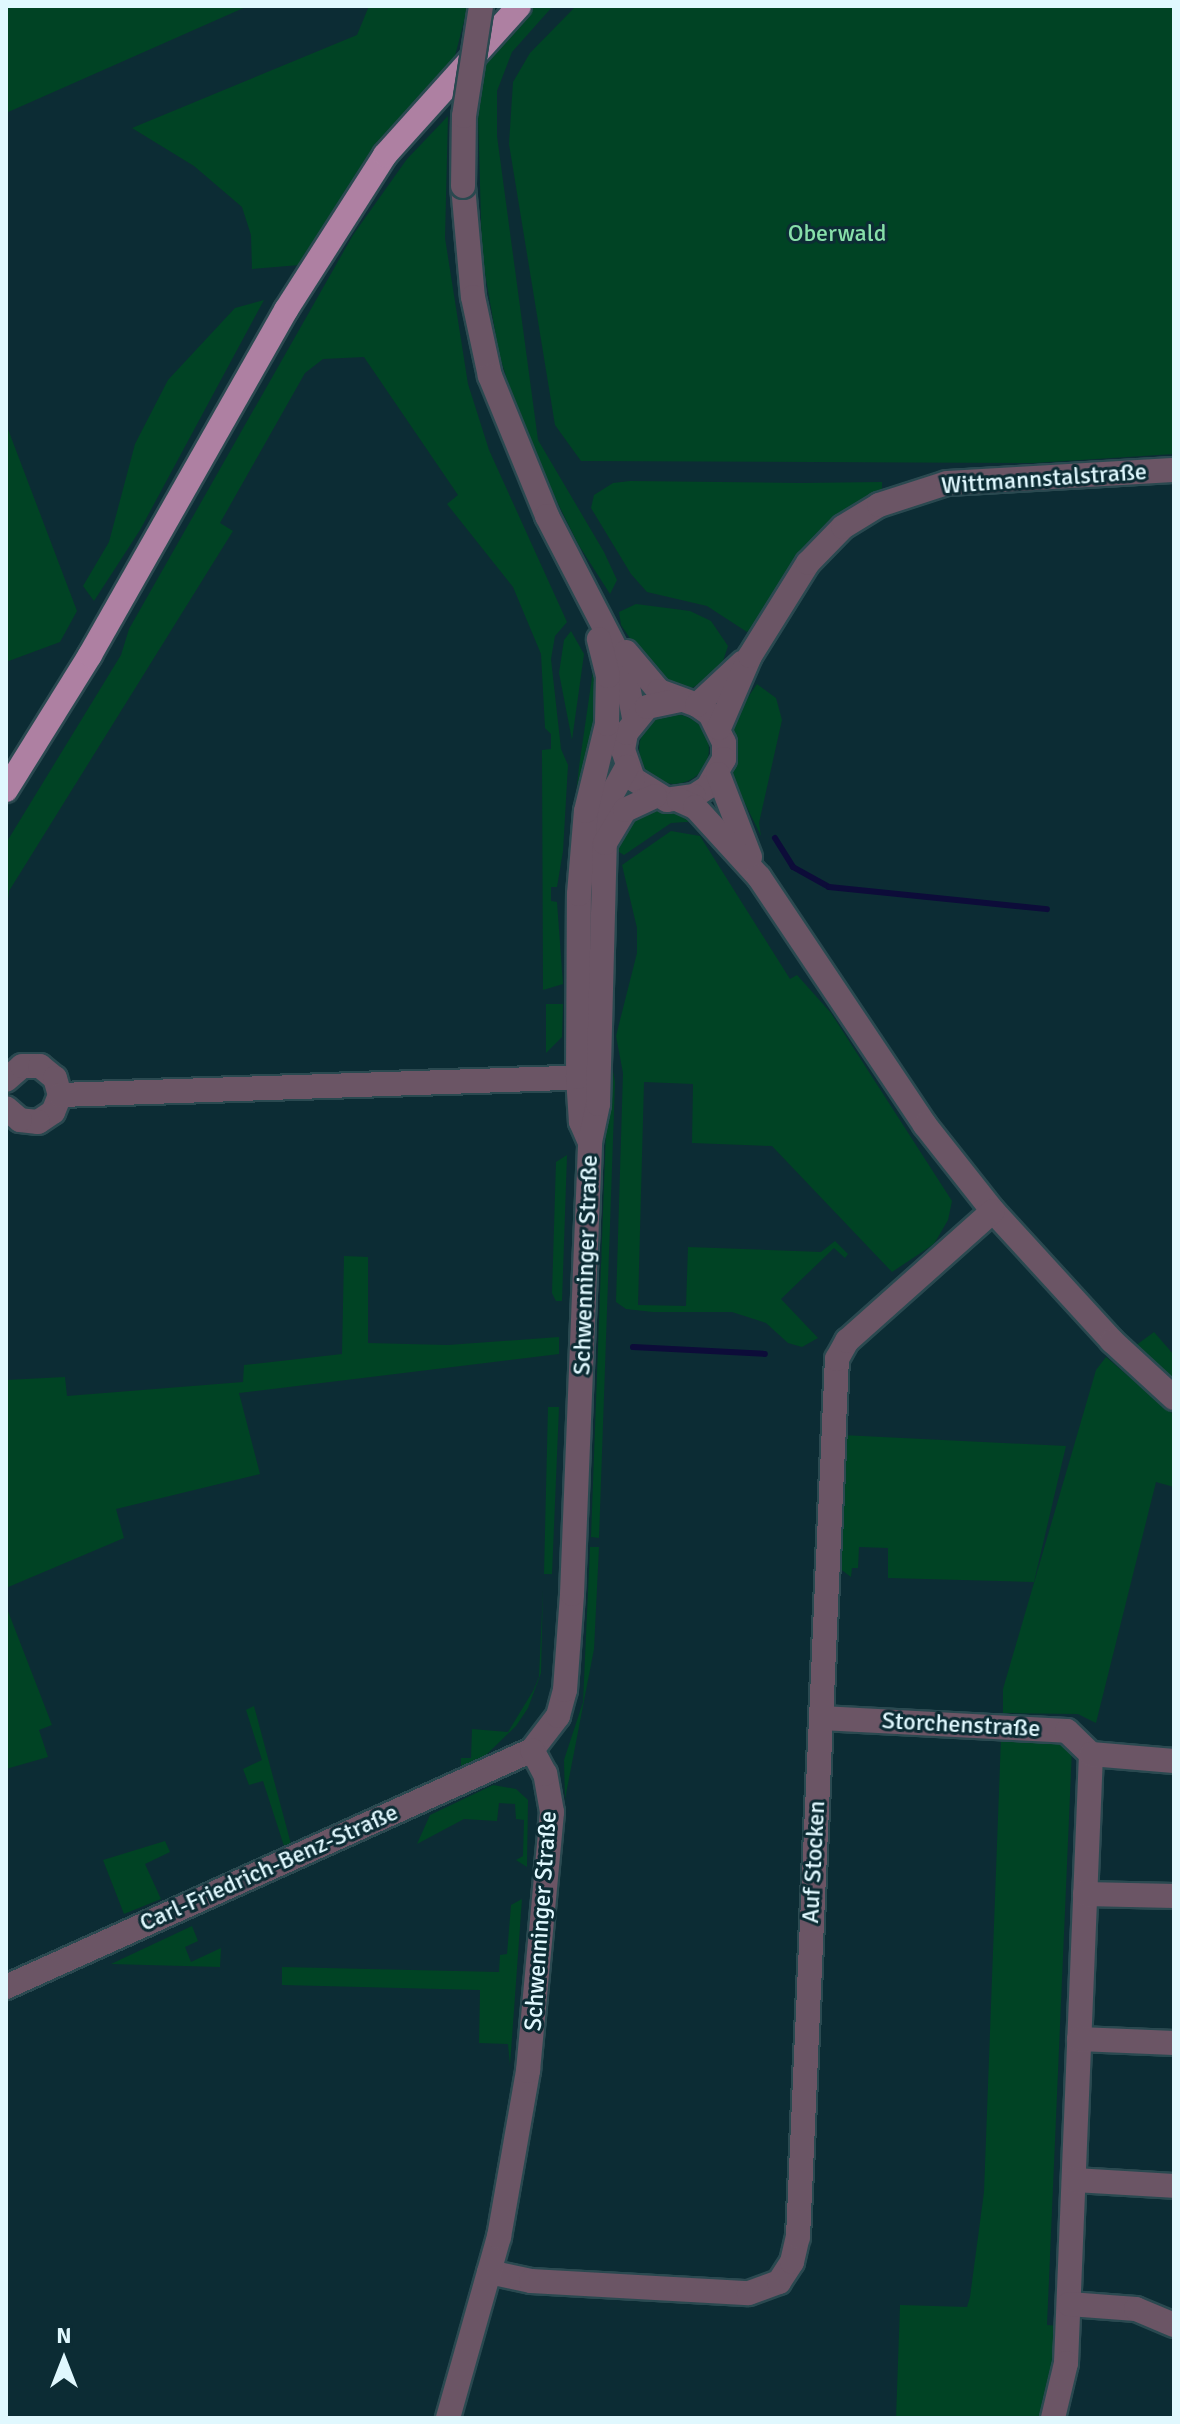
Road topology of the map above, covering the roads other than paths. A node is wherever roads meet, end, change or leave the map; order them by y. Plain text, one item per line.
1 (481, 6) edge
2 (519, 6) edge
3 (1174, 470) edge
4 (586, 598) junction
5 (750, 656) junction
6 (688, 702) junction
7 (634, 718) junction
8 (719, 728) junction
9 (627, 767) junction
10 (718, 774) junction
11 (6, 790) edge
12 (667, 798) junction
13 (581, 866) junction
14 (759, 877) junction
15 (588, 1077) junction
16 (6, 1080) edge
17 (60, 1095) junction
18 (6, 1108) edge
19 (993, 1211) junction
20 (1174, 1398) edge
21 (821, 1718) junction
22 (532, 1750) junction
23 (1091, 1754) junction
24 (1174, 1761) edge
25 (1085, 1894) junction
26 (1174, 1896) edge
27 (6, 1987) edge
28 (1079, 2039) junction
29 (1174, 2043) edge
30 (1074, 2180) junction
31 (1174, 2186) edge
32 (489, 2272) junction
33 (1069, 2304) junction
34 (1174, 2325) edge
35 (448, 2418) edge
36 (1053, 2418) edge

1 - 4 street, bridge
2 - 11 main road
3 - 5 street, Wittmannstalstraße
4 - 6 street
4 - 7 street
4 - 13 street, Schwenninger Straße
5 - 6 street, Wittmannstalstraße
5 - 8 street, Wittmannstalstraße
6 - 7 street
6 - 8 street
7 - 9 street
8 - 10 street
9 - 12 street
9 - 13 street, Schwenninger Straße
10 - 12 street
10 - 14 street
12 - 14 street
12 - 15 street, Schwenninger Straße
13 - 15 street, Schwenninger Straße
14 - 19 street
15 - 17 street
15 - 22 street, Schwenninger Straße
16 - 17 street
17 - 18 street
19 - 20 street
19 - 21 street, Auf Stocken
21 - 23 street, Storchenstraße
21 - 32 street, Auf Stocken
22 - 27 street, Carl-Friedrich-Benz-Straße
22 - 32 street, Schwenninger Straße
23 - 24 street
23 - 25 street
25 - 26 street
25 - 28 street
28 - 29 street
28 - 30 street
30 - 31 street
30 - 33 street
32 - 35 street, Schwenninger Straße
33 - 34 street
33 - 36 street

